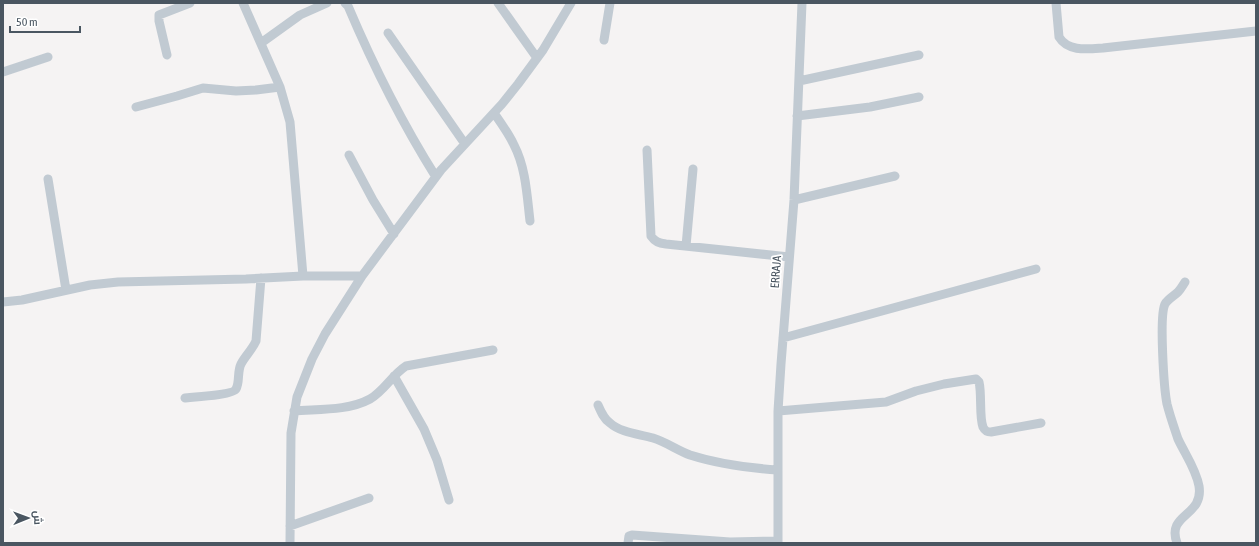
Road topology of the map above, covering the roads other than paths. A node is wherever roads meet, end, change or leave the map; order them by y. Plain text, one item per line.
1 (190, 3) edge
2 (243, 3) edge
3 (327, 3) edge
4 (345, 3) edge
5 (498, 3) edge
6 (610, 3) edge
7 (802, 3) edge
8 (1056, 3) edge
9 (567, 5) edge
10 (1256, 31) edge
11 (388, 33) dead end
12 (604, 40) dead end
13 (261, 43) junction
14 (167, 55) dead end
15 (919, 55) dead end
16 (48, 57) dead end
17 (537, 58) junction
18 (3, 72) edge
19 (799, 82) junction
20 (280, 87) junction
21 (919, 97) dead end
22 (136, 107) dead end
23 (494, 113) junction
24 (797, 116) junction
25 (466, 144) junction
26 (647, 150) dead end
27 (349, 155) dead end
28 (693, 169) dead end
29 (895, 176) dead end
30 (436, 177) junction
31 (48, 178) dead end
32 (794, 200) junction
33 (530, 221) dead end
34 (394, 234) junction
35 (686, 246) junction
36 (789, 257) junction
37 (1036, 269) dead end
38 (303, 276) junction
39 (362, 276) junction
40 (261, 278) junction
41 (1185, 282) dead end
42 (66, 290) junction
43 (3, 302) edge
44 (783, 338) junction
45 (493, 350) dead end
46 (394, 376) junction
47 (185, 398) dead end
48 (598, 405) dead end
49 (294, 411) junction
50 (778, 411) junction
51 (1041, 424) dead end
52 (778, 470) junction
53 (369, 498) dead end
54 (449, 500) dead end
55 (290, 526) junction
56 (778, 542) edge
57 (290, 543) edge
58 (628, 543) edge
59 (1177, 543) edge

1 - 14 street
2 - 13 street
3 - 13 street
4 - 30 street
5 - 17 street
6 - 12 street
7 - 19 street, ERRAJA
8 - 10 street
9 - 17 street
11 - 25 street
13 - 20 street
15 - 19 street
16 - 18 street
17 - 23 street
19 - 24 street, ERRAJA
20 - 22 street
20 - 38 street
21 - 24 street
23 - 25 street
23 - 33 street
24 - 32 street, ERRAJA
25 - 30 street
26 - 35 street
27 - 34 street
28 - 35 street
29 - 32 street
30 - 34 street
31 - 42 street
32 - 36 street, ERRAJA
34 - 39 street
35 - 36 street
36 - 44 street, ERRAJA
37 - 44 street
38 - 39 street
38 - 40 street
39 - 49 street
40 - 42 street
40 - 47 street
41 - 59 street
42 - 43 street
44 - 50 street, ERRAJA
45 - 46 street
46 - 49 street
46 - 54 street
48 - 52 street
49 - 55 street
50 - 51 street
50 - 52 street, ERRAJA
52 - 56 street, ERRAJA
53 - 55 street
55 - 57 street
56 - 58 street

